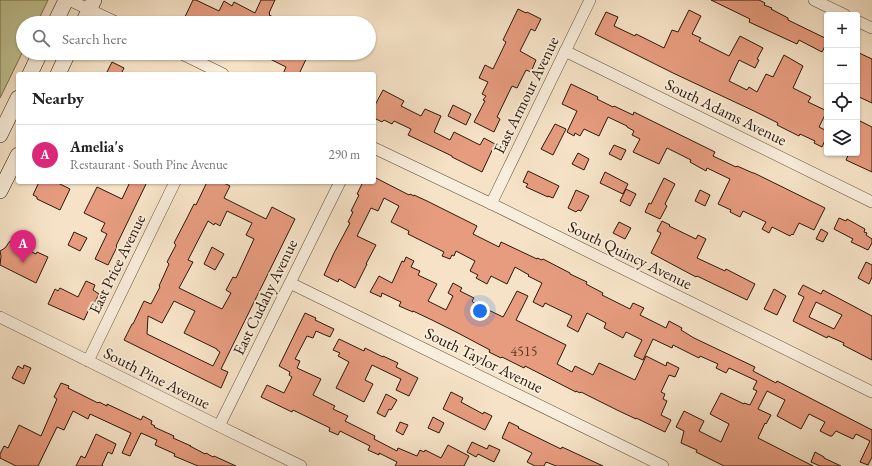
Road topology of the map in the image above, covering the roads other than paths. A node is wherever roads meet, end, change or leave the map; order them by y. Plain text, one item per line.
1 (66, 0) edge
2 (69, 0) edge
3 (590, 0) edge
4 (814, 0) edge
5 (92, 5) edge
6 (839, 12) edge
7 (58, 16) edge
8 (86, 16) edge
9 (108, 16) edge
10 (860, 22) edge
11 (872, 28) edge
12 (566, 51) junction
13 (37, 60) edge
14 (65, 60) edge
15 (195, 60) edge
16 (31, 72) edge
17 (59, 72) edge
18 (220, 72) edge
19 (16, 102) edge
20 (0, 135) edge
21 (376, 149) edge
22 (16, 159) edge
23 (174, 184) edge
24 (339, 184) edge
25 (0, 191) edge
26 (872, 202) edge
27 (491, 204) junction
28 (290, 283) junction
29 (0, 317) edge
30 (88, 361) junction
31 (872, 392) edge
32 (219, 426) junction
33 (301, 466) edge
34 (663, 466) edge

1 - 7 main road
2 - 5 street
3 - 12 street, East Armour Avenue
4 - 6 street
5 - 8 main road
5 - 9 street
10 - 11 street
12 - 26 street, South Adams Avenue
12 - 27 street, East Armour Avenue
13 - 16 main road
14 - 17 main road
15 - 18 street
19 - 20 main road
21 - 27 street, South Quincy Avenue
22 - 25 main road
23 - 30 street, East Price Avenue
24 - 28 street, East Cudahy Avenue
27 - 31 street, South Quincy Avenue
28 - 32 street, East Cudahy Avenue
28 - 34 street, South Taylor Avenue
29 - 30 street, South Pine Avenue
30 - 32 street, South Pine Avenue
32 - 33 street, South Pine Avenue

